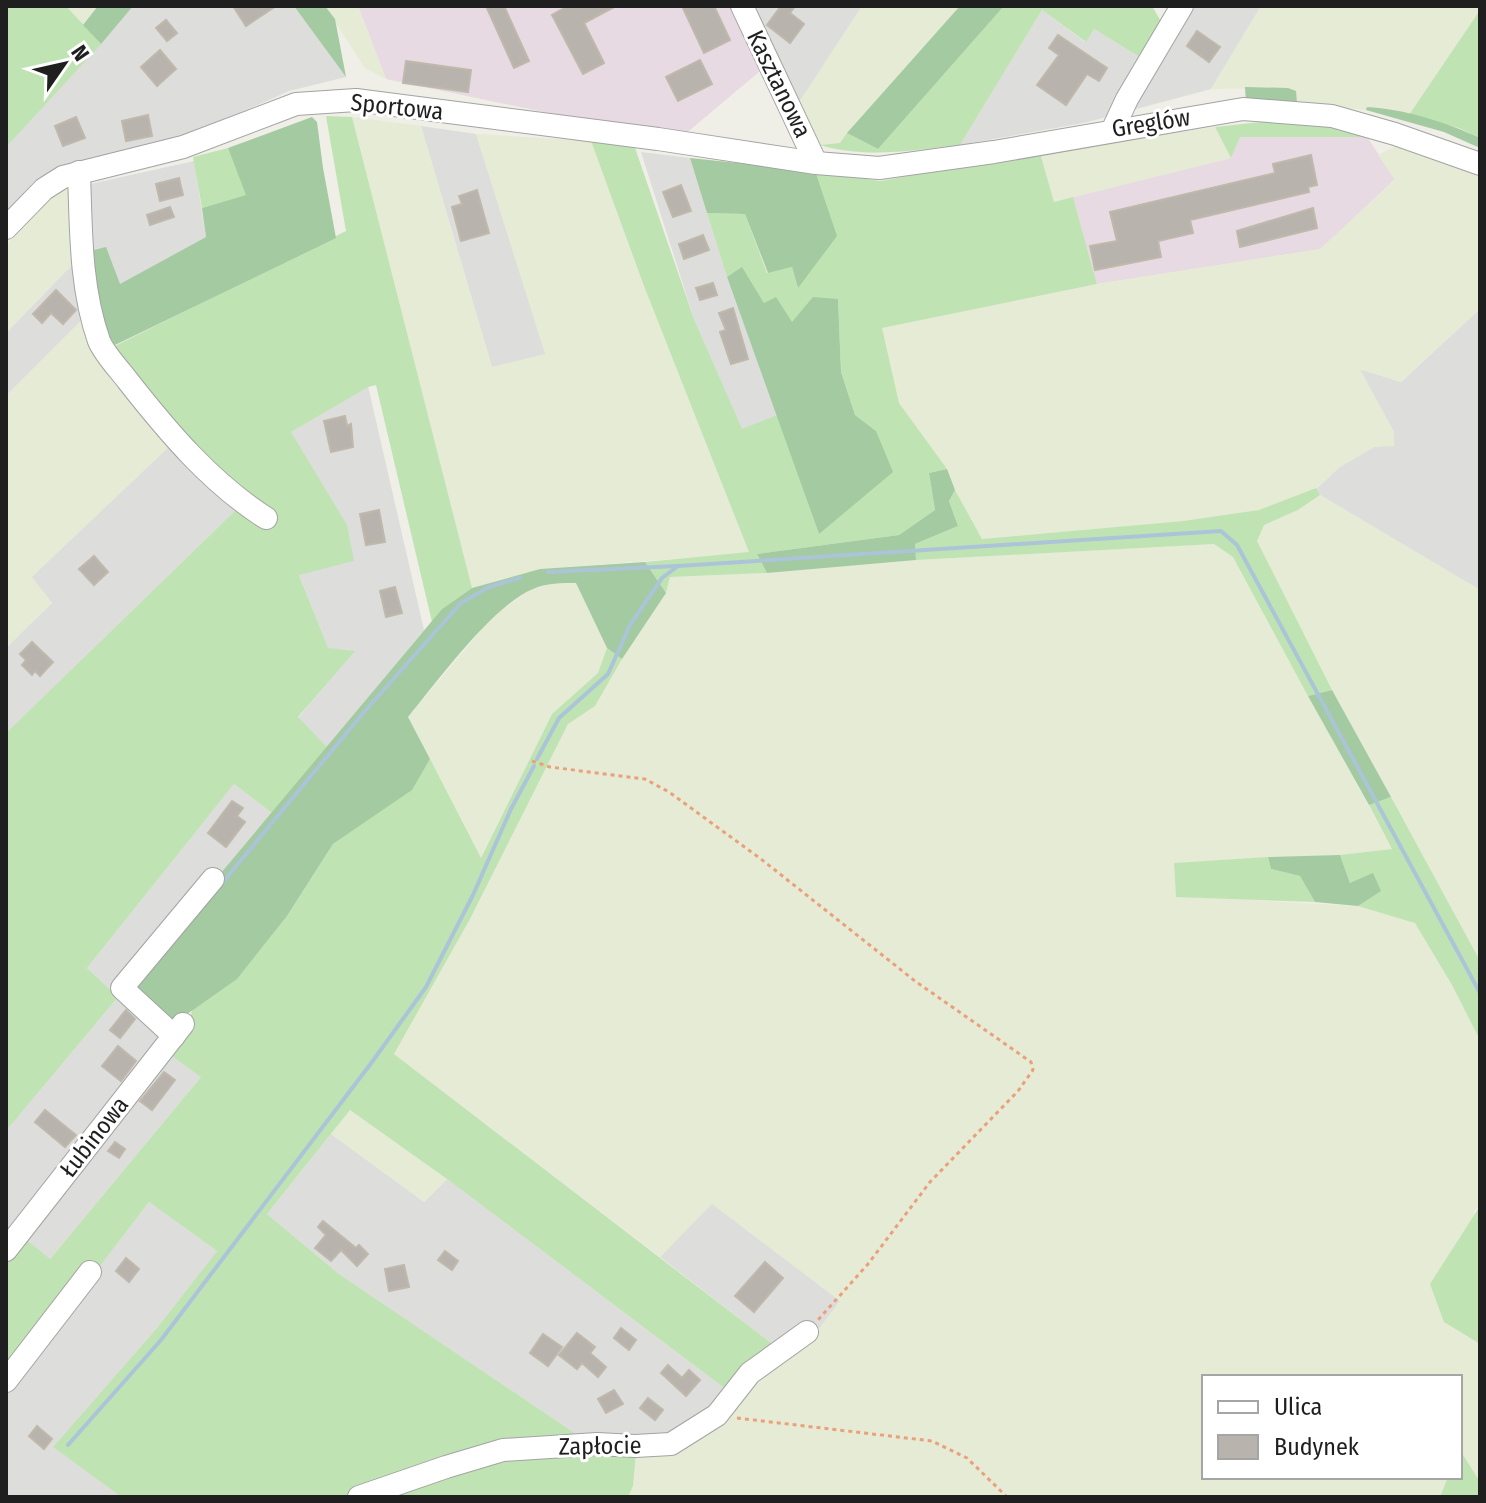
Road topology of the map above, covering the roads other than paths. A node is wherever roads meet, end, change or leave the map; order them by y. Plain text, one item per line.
1 (742, 6) edge
2 (1182, 6) edge
3 (1113, 129) junction
4 (816, 163) junction
5 (1480, 164) edge
6 (79, 172) junction
7 (6, 228) edge
8 (266, 518) dead end
9 (213, 879) dead end
10 (6, 1250) edge
11 (90, 1272) dead end
12 (807, 1332) road end
13 (6, 1381) edge
14 (359, 1497) edge

1 - 4 street, Kasztanowa
2 - 3 street
3 - 4 street, Greglów
3 - 5 street, Greglów
4 - 6 street, Sportowa
6 - 7 street, Sportowa
6 - 8 street
9 - 10 street, Łubinowa
11 - 13 street
12 - 14 street, Zapłocie

